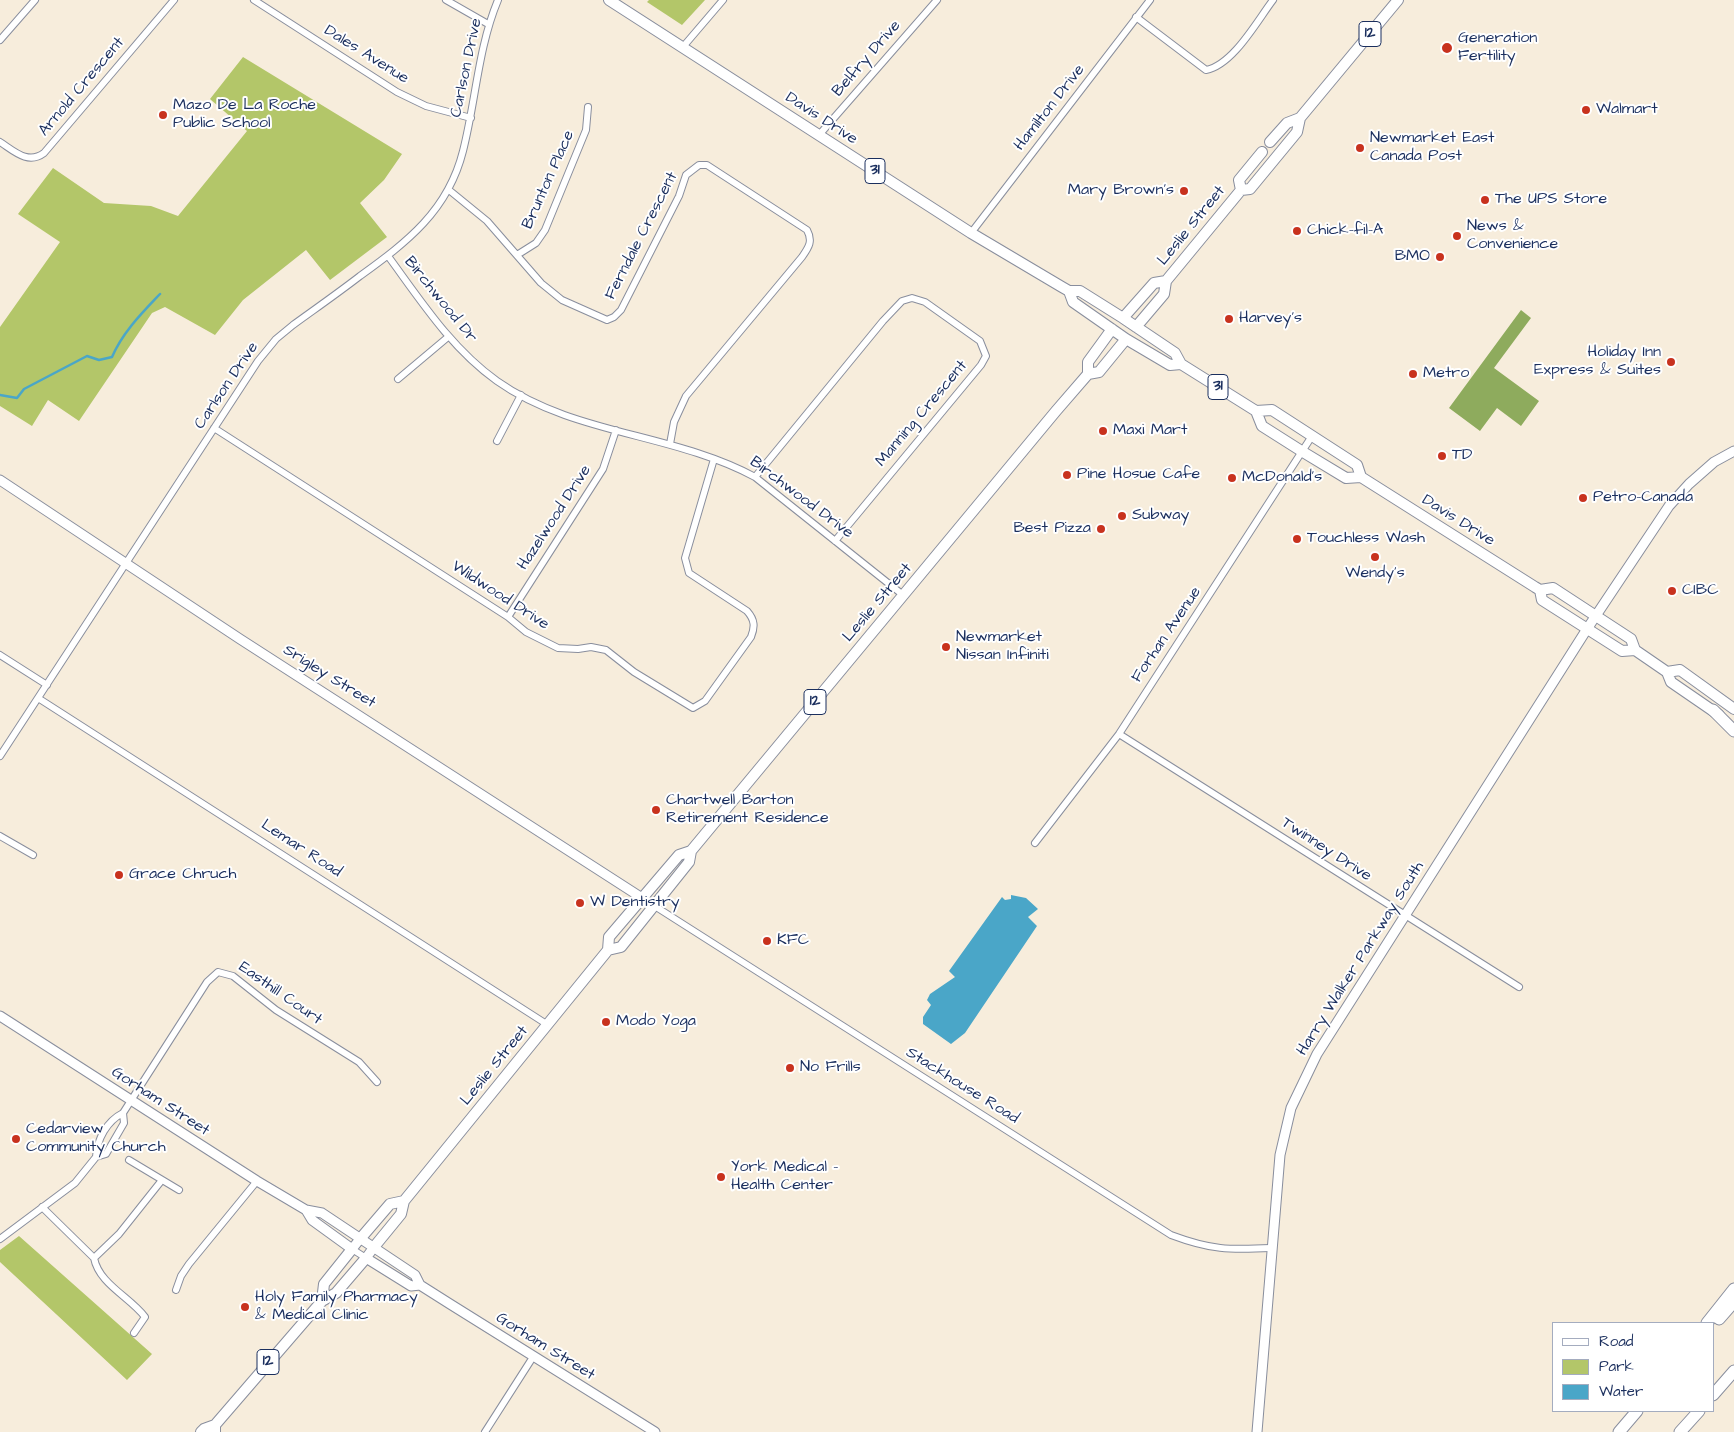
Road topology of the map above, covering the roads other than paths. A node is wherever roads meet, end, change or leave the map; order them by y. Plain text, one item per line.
1 (34, 0) edge
2 (174, 0) edge
3 (254, 0) edge
4 (446, 0) edge
5 (498, 0) edge
6 (609, 0) edge
7 (723, 0) edge
8 (937, 0) edge
9 (1150, 0) edge
10 (1273, 0) edge
11 (1398, 0) edge
12 (1136, 17) junction
13 (488, 24) junction
14 (0, 40) edge
15 (682, 48) junction
16 (588, 106) dead end
17 (471, 118) junction
18 (1300, 118) junction
19 (819, 136) junction
20 (0, 142) edge
21 (1270, 142) joint
22 (1262, 152) joint
23 (448, 190) junction
24 (1240, 190) junction
25 (971, 233) junction
26 (518, 255) junction
27 (388, 256) junction
28 (1166, 281) junction
29 (1069, 291) junction
30 (1122, 318) junction
31 (1136, 327) junction
32 (1112, 330) junction
33 (448, 337) junction
34 (1126, 339) junction
35 (1181, 364) junction
36 (1088, 374) junction
37 (398, 379) dead end
38 (521, 395) junction
39 (1256, 411) junction
40 (214, 428) junction
41 (616, 430) junction
42 (1312, 436) junction
43 (497, 440) dead end
44 (670, 444) junction
45 (1734, 451) edge
46 (1303, 452) junction
47 (714, 459) junction
48 (755, 477) junction
49 (1361, 477) junction
50 (0, 480) edge
51 (835, 541) junction
52 (127, 563) junction
53 (1540, 590) junction
54 (903, 595) junction
55 (1596, 616) junction
56 (508, 617) junction
57 (1587, 629) junction
58 (1635, 650) junction
59 (0, 655) edge
60 (1667, 672) junction
61 (47, 685) junction
62 (38, 698) junction
63 (1734, 709) edge
64 (1713, 710) junction
65 (1734, 724) edge
66 (1734, 731) edge
67 (1119, 734) junction
68 (0, 756) edge
69 (0, 836) edge
70 (1035, 843) dead end
71 (691, 851) junction
72 (33, 854) dead end
73 (643, 898) junction
74 (653, 905) junction
75 (1406, 917) junction
76 (608, 950) junction
77 (1520, 987) dead end
78 (0, 1016) edge
79 (548, 1025) junction
80 (377, 1082) dead end
81 (130, 1101) junction
82 (123, 1113) junction
83 (96, 1157) junction
84 (129, 1160) dead end
85 (162, 1180) junction
86 (257, 1181) junction
87 (179, 1190) dead end
88 (404, 1201) junction
89 (42, 1207) junction
90 (306, 1210) junction
91 (0, 1239) edge
92 (360, 1239) junction
93 (374, 1247) junction
94 (1271, 1248) junction
95 (352, 1249) junction
96 (94, 1258) junction
97 (366, 1258) junction
98 (420, 1285) junction
99 (1734, 1289) edge
100 (176, 1290) dead end
101 (322, 1301) junction
102 (1734, 1302) edge
103 (1708, 1322) edge
104 (1714, 1325) edge
105 (134, 1333) dead end
106 (533, 1357) junction
107 (1734, 1371) edge
108 (1714, 1394) edge
109 (1636, 1412) edge
110 (1698, 1412) edge
111 (215, 1429) edge
112 (201, 1432) edge
113 (485, 1432) edge
114 (656, 1432) edge
115 (1257, 1432) edge
116 (1619, 1432) edge
117 (1680, 1432) edge

1 - 14 street
2 - 20 street, Arnold Crescent
3 - 17 street, Dales Avenue
4 - 13 street
5 - 13 street, Carlson Drive
6 - 15 main road, Davis Drive / 31
7 - 15 street
8 - 19 street, Belfry Drive
9 - 12 street, Hamilton Drive
10 - 12 street
11 - 18 main road, Leslie Street / 12
12 - 25 street, Hamilton Drive
13 - 17 street, Carlson Drive
15 - 19 main road, Davis Drive / 31
16 - 26 street, Brunton Place
17 - 23 street, Carlson Drive
18 - 21 main road, Leslie Street / 12
18 - 24 main road, Leslie Street / 12
19 - 25 main road, Davis Drive / 31
21 - 22 street, Leslie Street / 12
22 - 24 main road, Leslie Street / 12
23 - 26 street, Ferndale Crescent
23 - 27 street, Carlson Drive
24 - 28 main road, Leslie Street / 12
25 - 29 main road, Davis Drive / 31
26 - 44 street, Ferndale Crescent
27 - 33 street, Birchwood Dr
27 - 40 street, Carlson Drive
28 - 30 main road, Leslie Street / 12
28 - 31 main road, Leslie Street / 12
29 - 30 main road, Davis Drive / 31
29 - 32 main road, Davis Drive / 31
30 - 31 main road, Davis Drive / 31
30 - 32 street, Leslie Street / 12
31 - 34 street, Leslie Street / 12
31 - 35 main road, Davis Drive / 31
32 - 34 main road, Davis Drive / 31
32 - 36 main road, Leslie Street / 12
33 - 37 street
33 - 38 street, Birchwood Dr
34 - 35 main road, Davis Drive / 31
34 - 36 main road, Leslie Street / 12
35 - 39 main road, Davis Drive / 31
36 - 54 main road, Leslie Street / 12
38 - 41 street
38 - 43 street
39 - 42 main road, Davis Drive / 31
39 - 46 main road, Davis Drive / 31
40 - 52 street, Carlson Drive
40 - 56 street, Wildwood Drive
41 - 44 street
41 - 56 street, Hazelwood Drive
42 - 46 street, Forhan Avenue
42 - 49 main road, Davis Drive / 31
44 - 47 street, Birchwood Drive
45 - 55 street, Harry Walker Parkway South
46 - 49 main road, Davis Drive / 31
46 - 67 street, Forhan Avenue
47 - 48 street, Birchwood Drive
47 - 56 street, Wildwood Drive
48 - 51 street, Birchwood Drive
48 - 51 street, Manning Crescent
49 - 53 main road, Davis Drive / 31
50 - 52 street, Srigley Street
51 - 54 street, Birchwood Drive
52 - 61 street, Carlson Drive
52 - 73 street, Srigley Street
53 - 55 main road, Davis Drive / 31
53 - 57 main road, Davis Drive / 31
54 - 71 main road, Leslie Street / 12
55 - 57 street, Harry Walker Parkway South
55 - 58 main road, Davis Drive / 31
57 - 58 main road, Davis Drive / 31
57 - 75 street, Harry Walker Parkway South
58 - 60 main road, Davis Drive / 31
59 - 61 street
60 - 63 main road, Davis Drive / 31
60 - 64 main road, Davis Drive / 31
61 - 62 street, Carlson Drive
62 - 68 street, Carlson Drive
62 - 79 street, Lemar Road
64 - 65 main road, Davis Drive / 31
64 - 66 highway
67 - 70 street, Forhan Avenue
67 - 75 street, Twinney Drive
69 - 72 street
71 - 73 main road, Leslie Street / 12
71 - 74 main road, Leslie Street / 12
73 - 74 street, Srigley Street
73 - 76 main road, Leslie Street / 12
74 - 76 main road, Leslie Street / 12
74 - 94 street, Stackhouse Road
75 - 77 street, Twinney Drive
75 - 94 street, Harry Walker Parkway South
76 - 79 main road, Leslie Street / 12
78 - 81 street, Gorham Street
79 - 88 main road, Leslie Street / 12
80 - 81 street, Easthill Court
81 - 82 street
81 - 86 street, Gorham Street
82 - 83 street
82 - 83 street
83 - 89 street
84 - 85 street
85 - 87 street
85 - 96 street
86 - 90 street, Gorham Street
86 - 100 street
88 - 92 main road, Leslie Street / 12
88 - 93 main road, Leslie Street / 12
89 - 91 street
89 - 96 street
90 - 92 street, Gorham Street
90 - 95 street, Gorham Street
92 - 93 street, Gorham Street
92 - 95 street, Leslie Street / 12
93 - 97 street, Leslie Street / 12
93 - 98 street, Gorham Street
94 - 115 street, Harry Walker Parkway South
95 - 97 street, Gorham Street
95 - 101 main road, Leslie Street / 12
96 - 105 street
97 - 98 street, Gorham Street
97 - 101 main road, Leslie Street / 12
98 - 106 street, Gorham Street
99 - 103 highway
101 - 111 main road, Leslie Street / 12
102 - 104 highway
106 - 113 street
106 - 114 street, Gorham Street
107 - 108 highway
109 - 116 highway
110 - 117 highway
111 - 112 main road, Leslie Street / 12

